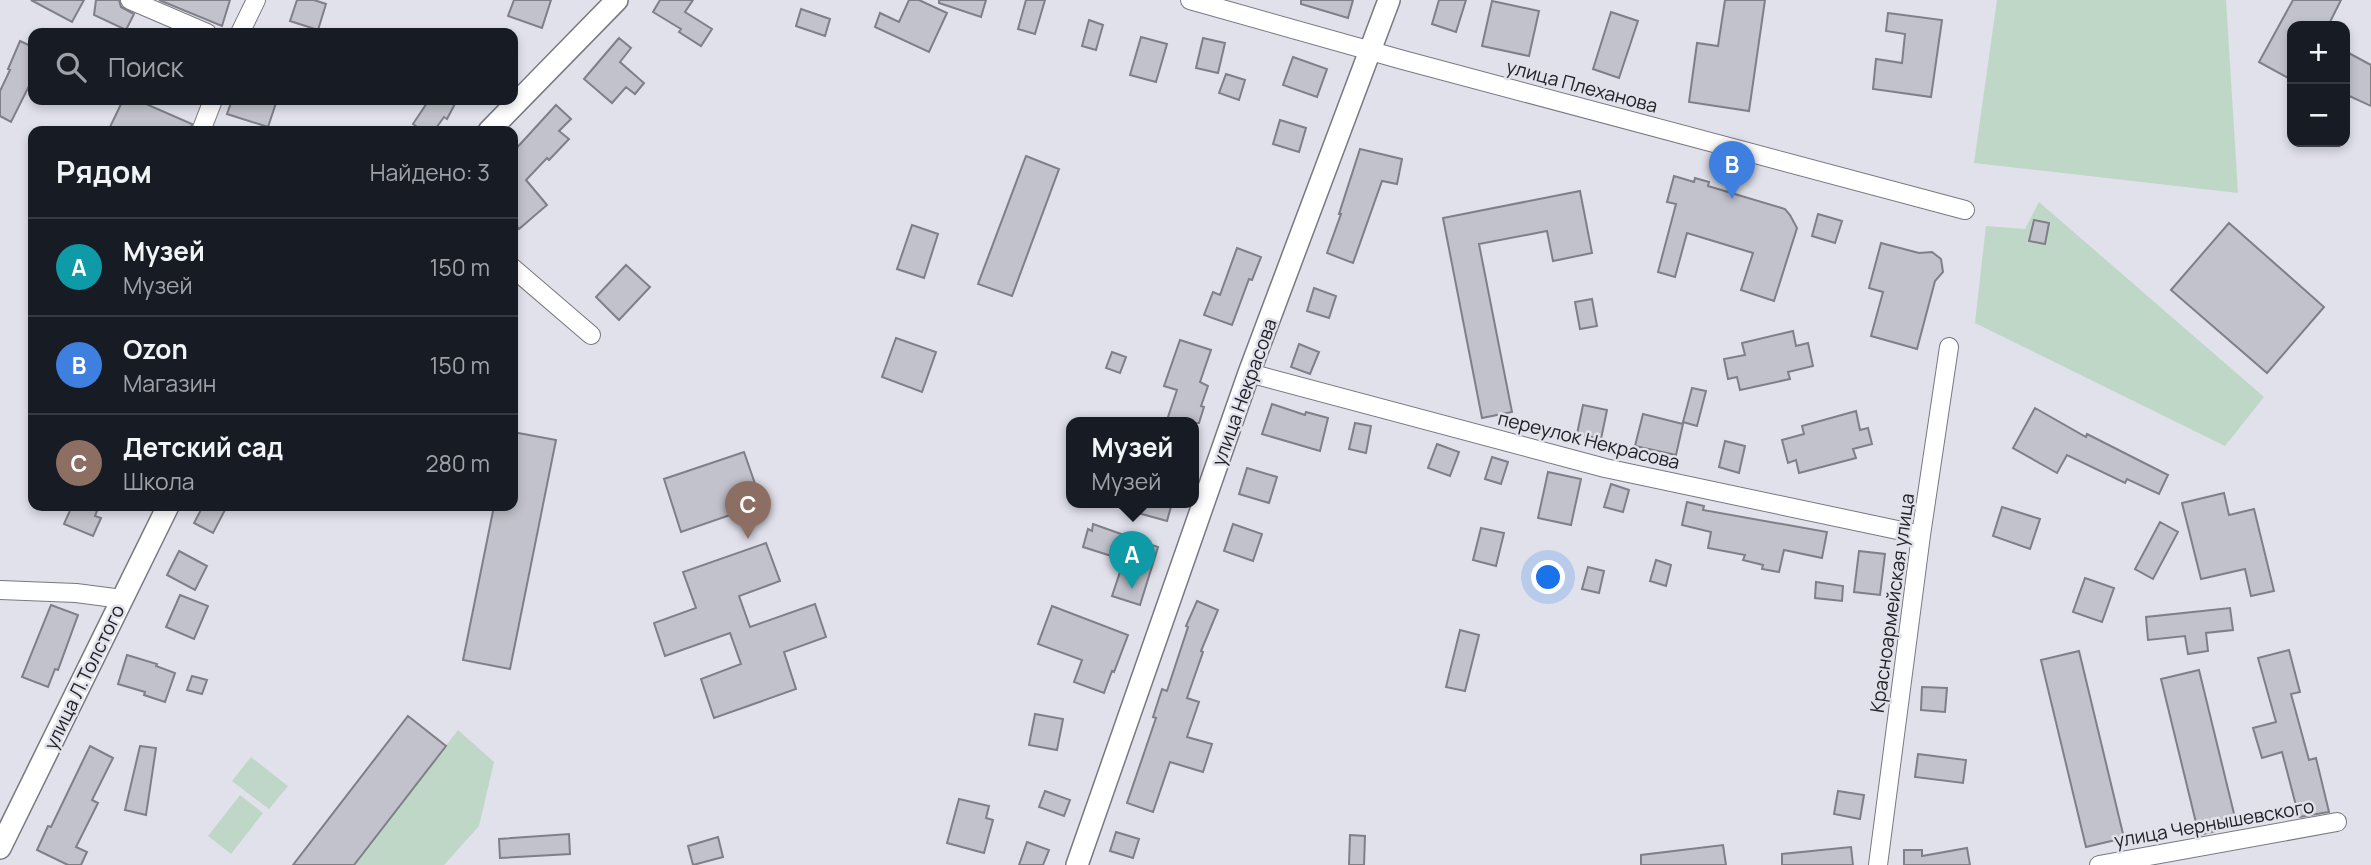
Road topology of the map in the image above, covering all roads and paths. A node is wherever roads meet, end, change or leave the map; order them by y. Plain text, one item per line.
1 (130, 0) edge
2 (256, 0) edge
3 (617, 0) edge
4 (1190, 0) edge
5 (1389, 0) edge
6 (195, 28) edge
7 (242, 28) edge
8 (1371, 49) junction
9 (518, 101) edge
10 (211, 105) edge
11 (514, 105) edge
12 (203, 126) edge
13 (494, 126) edge
14 (1965, 210) dead end
15 (518, 272) edge
16 (591, 335) dead end
17 (1949, 347) dead end
18 (1249, 373) junction
19 (166, 511) edge
20 (1922, 536) junction
21 (0, 590) edge
22 (122, 599) junction
23 (2337, 822) dead end
24 (0, 848) edge
25 (1077, 865) edge
26 (1878, 865) edge
27 (2099, 865) edge

1 - 6 street
2 - 7 street
3 - 9 street
4 - 8 street, улица Плеханова
5 - 8 street, улица Некрасова
8 - 14 street, улица Плеханова
8 - 18 street, улица Некрасова
10 - 12 street
11 - 13 street
15 - 16 street
17 - 20 street, Красноармейская улица
18 - 20 street, переулок Некрасова
18 - 25 street, улица Некрасова
19 - 22 street, улица Л.Толстого
20 - 26 street, Красноармейская улица
21 - 22 street
22 - 24 street, улица Л.Толстого
23 - 27 street, улица Чернышевского

